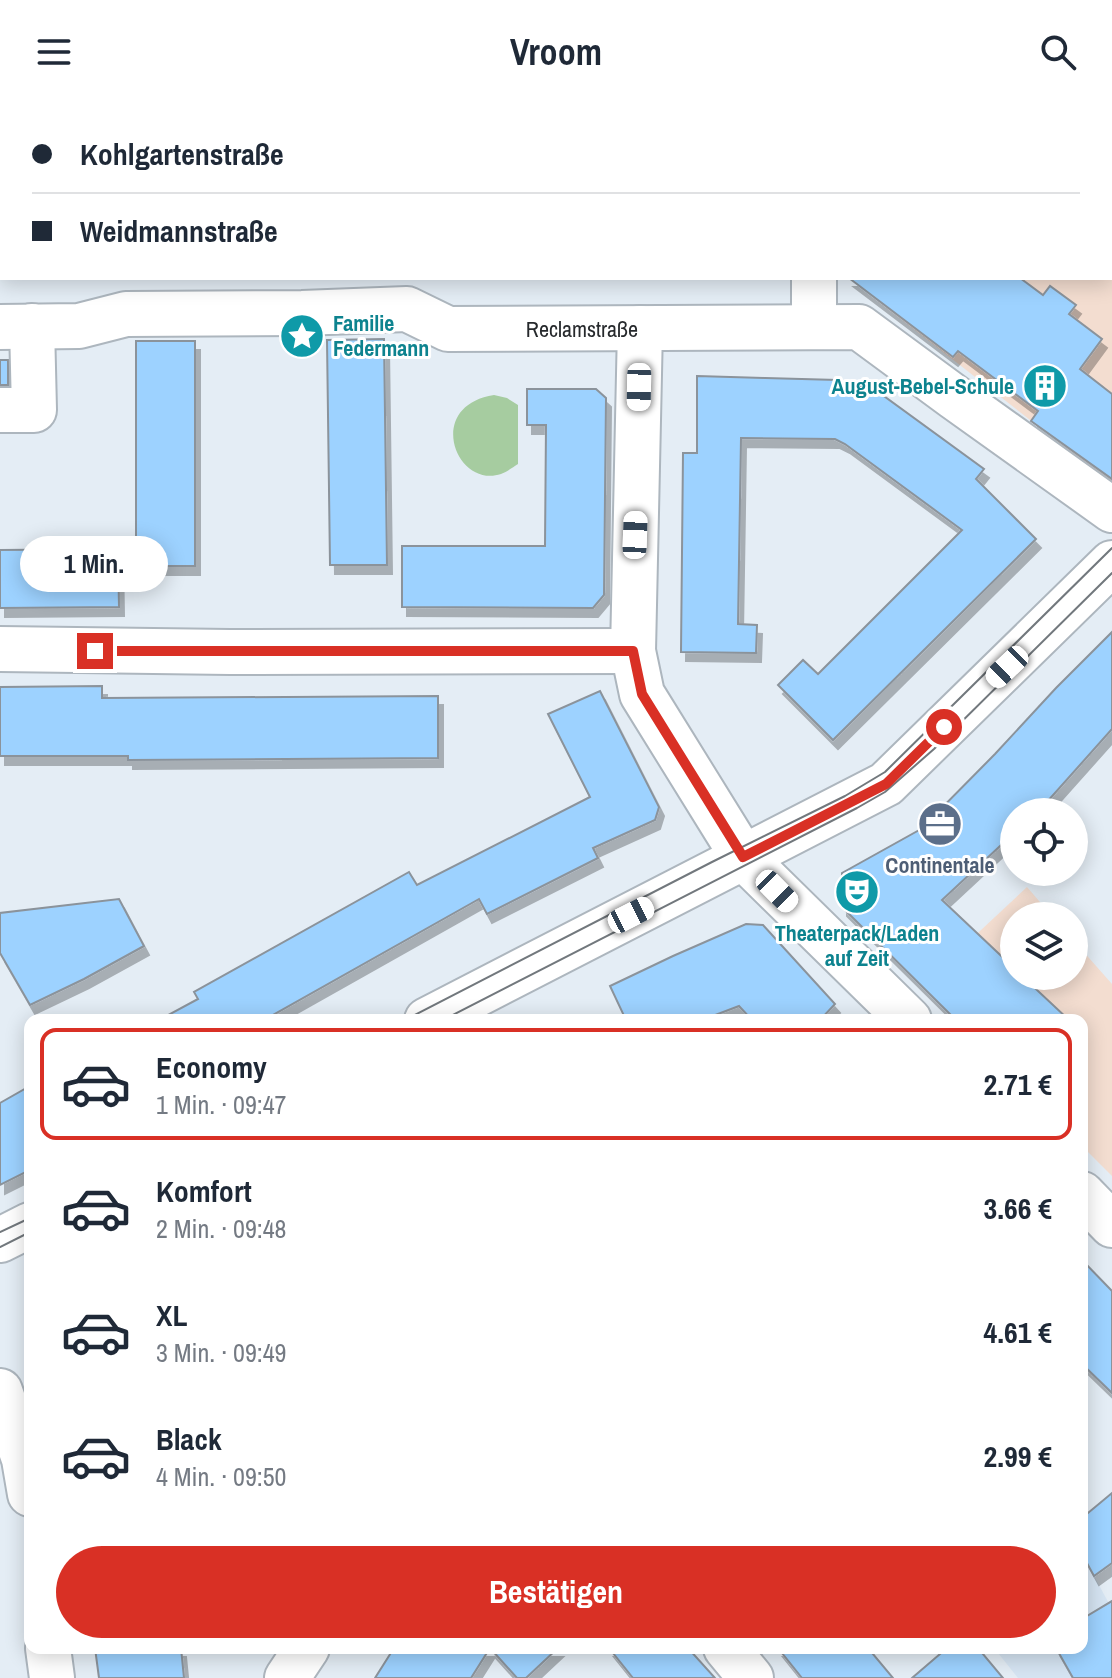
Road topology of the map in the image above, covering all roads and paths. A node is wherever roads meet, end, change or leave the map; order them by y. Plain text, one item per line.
1 (814, 280) edge
2 (16, 326) edge
3 (814, 327) junction
4 (640, 328) junction
5 (0, 410) edge
6 (1112, 510) edge
7 (1112, 563) edge
8 (0, 649) edge
9 (633, 651) junction
10 (743, 857) junction
11 (439, 1014) edge
12 (903, 1014) edge
13 (1088, 1200) edge
14 (1112, 1225) edge
15 (24, 1228) edge
16 (0, 1240) edge
17 (0, 1391) edge
18 (24, 1459) edge
19 (49, 1654) edge
20 (303, 1654) edge
21 (731, 1654) edge
22 (52, 1678) edge
23 (287, 1678) edge
24 (751, 1678) edge

1 - 3 street
2 - 4 street, Reclamstraße
2 - 5 street
3 - 4 street, Reclamstraße
3 - 6 street, Reclamstraße
4 - 9 street
7 - 10 street
8 - 9 street
9 - 10 street
10 - 11 street
10 - 12 street
13 - 14 street
15 - 16 street
17 - 18 street
19 - 22 street
20 - 23 street
21 - 24 street

